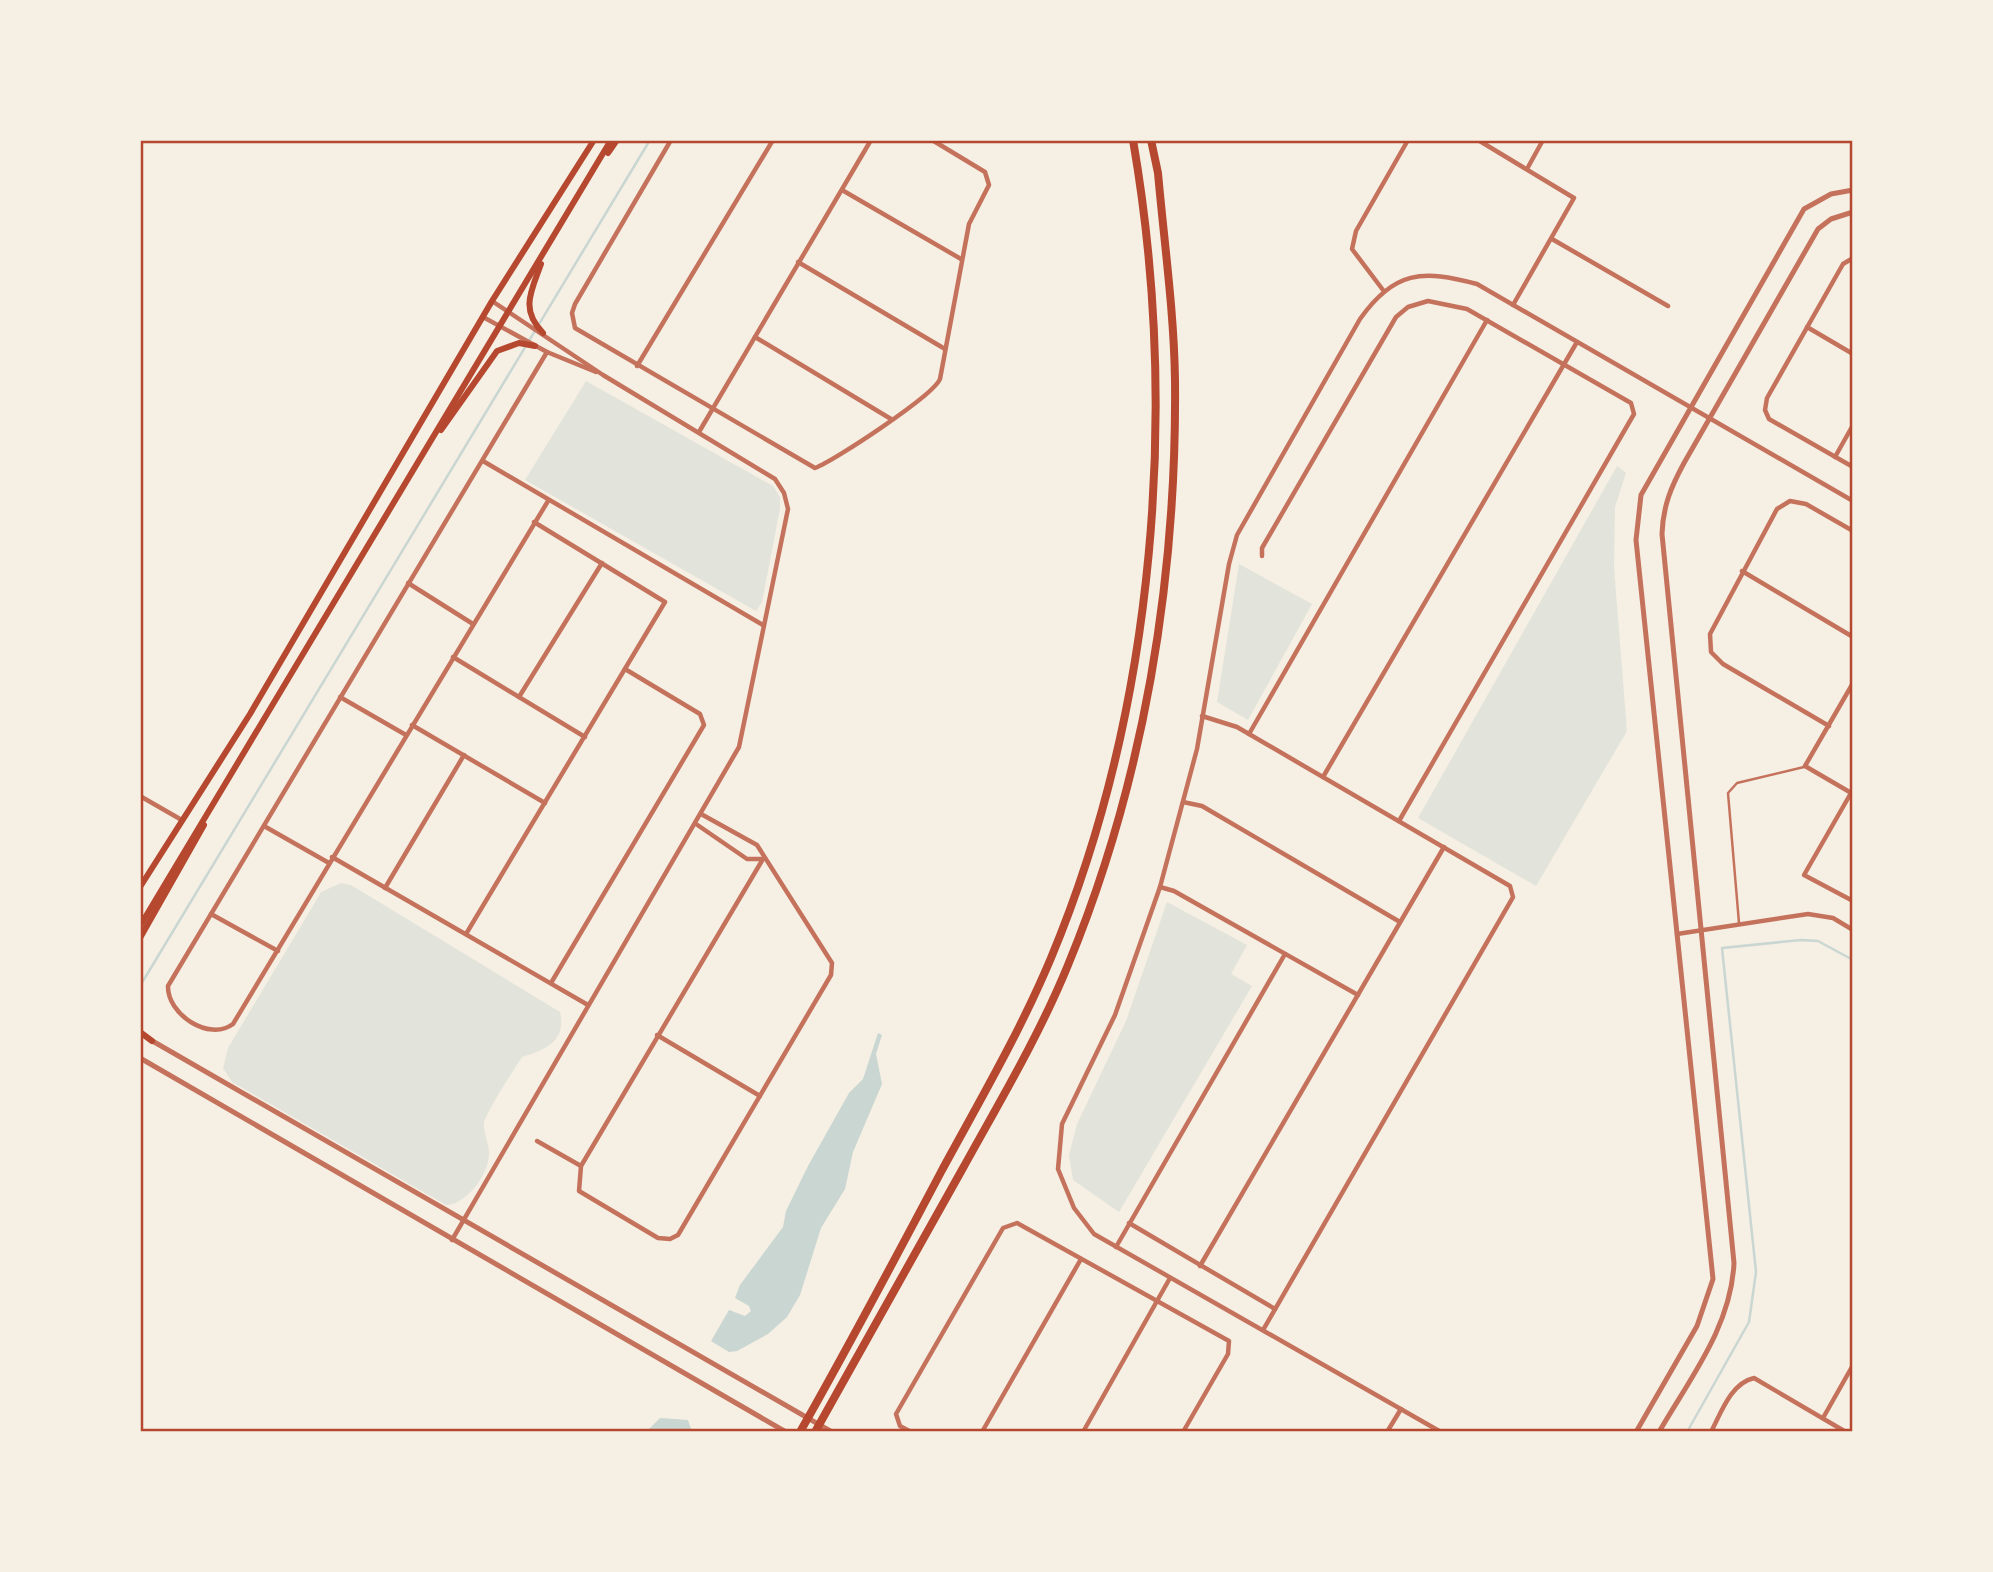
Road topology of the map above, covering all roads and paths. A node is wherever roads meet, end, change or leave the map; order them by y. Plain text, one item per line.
1 (594, 140) edge
2 (611, 140) edge
3 (617, 140) edge
4 (671, 140) edge
5 (773, 140) edge
6 (871, 140) edge
7 (932, 140) edge
8 (1133, 140) edge
9 (1151, 140) edge
10 (1408, 140) edge
11 (1478, 140) edge
12 (1543, 140) edge
13 (1527, 169) junction
14 (586, 181) junction
15 (842, 190) junction
16 (1853, 190) edge
17 (1853, 212) edge
18 (1552, 239) junction
19 (547, 249) junction
20 (1853, 258) edge
21 (961, 259) junction
22 (798, 262) junction
23 (1383, 290) junction
24 (492, 301) junction
25 (1513, 305) junction
26 (1668, 306) dead end
27 (508, 312) junction
28 (483, 317) junction
29 (1487, 320) junction
30 (529, 322) junction
31 (500, 326) junction
32 (1807, 327) junction
33 (543, 333) joint
34 (755, 337) junction
35 (520, 340) junction
36 (1577, 342) junction
37 (536, 346) joint
38 (945, 349) junction
39 (547, 352) junction
40 (1853, 354) edge
41 (1564, 365) junction
42 (637, 366) junction
43 (603, 375) junction
44 (1691, 407) junction
45 (712, 409) junction
46 (891, 419) junction
47 (1710, 419) junction
48 (1853, 425) edge
49 (699, 432) junction
50 (422, 455) junction
51 (1835, 457) junction
52 (483, 461) junction
53 (1853, 467) edge
54 (548, 500) junction
55 (1853, 501) edge
56 (534, 522) junction
57 (1853, 531) edge
58 (1262, 556) dead end
59 (602, 563) junction
60 (1742, 571) junction
61 (408, 583) junction
62 (473, 624) junction
63 (763, 625) junction
64 (1853, 637) edge
65 (453, 657) junction
66 (625, 670) junction
67 (1853, 683) edge
68 (340, 697) junction
69 (519, 697) junction
70 (1202, 716) junction
71 (412, 725) junction
72 (1829, 726) junction
73 (1249, 734) junction
74 (406, 735) junction
75 (585, 737) junction
76 (464, 755) junction
77 (1805, 766) junction
78 (1323, 777) junction
79 (220, 792) junction
80 (1852, 794) edge
81 (140, 796) edge
82 (1183, 802) junction
83 (545, 803) junction
84 (701, 814) junction
85 (180, 819) junction
86 (1399, 821) junction
87 (696, 824) junction
88 (264, 826) junction
89 (1444, 847) junction
90 (332, 857) junction
91 (763, 859) junction
92 (329, 863) junction
93 (140, 887) edge
94 (1160, 887) junction
95 (385, 888) junction
96 (1853, 901) edge
97 (211, 914) junction
98 (1400, 922) junction
99 (1739, 923) junction
100 (140, 926) edge
101 (1702, 928) junction
102 (1853, 930) edge
103 (467, 934) junction
104 (1677, 934) junction
105 (140, 938) edge
106 (278, 951) junction
107 (1285, 954) junction
108 (551, 983) junction
109 (1358, 995) junction
110 (588, 1005) junction
111 (140, 1033) edge
112 (657, 1035) junction
113 (152, 1041) joint
114 (140, 1058) edge
115 (760, 1096) junction
116 (537, 1142) dead end
117 (581, 1166) junction
118 (464, 1220) junction
119 (1129, 1223) junction
120 (452, 1240) junction
121 (1116, 1247) junction
122 (1082, 1259) junction
123 (1200, 1266) junction
124 (1171, 1278) junction
125 (1157, 1301) junction
126 (1275, 1309) junction
127 (1263, 1330) junction
128 (1853, 1365) edge
129 (1401, 1409) junction
130 (1823, 1418) junction
131 (786, 1432) edge
132 (800, 1432) edge
133 (815, 1432) edge
134 (832, 1432) edge
135 (911, 1432) edge
136 (982, 1432) edge
137 (1083, 1432) edge
138 (1183, 1432) edge
139 (1387, 1432) edge
140 (1441, 1432) edge
141 (1636, 1432) edge
142 (1659, 1432) edge
143 (1710, 1432) edge
144 (1846, 1432) edge

1 - 24 main road
2 - 14 main road
3 - 14 main road
4 - 42 street
5 - 42 street
6 - 15 street
7 - 21 street
8 - 132 highway
9 - 133 highway
10 - 23 street
11 - 13 street
12 - 13 street
13 - 18 street
14 - 19 main road
15 - 21 street
15 - 22 street
16 - 44 street
17 - 47 street
18 - 25 street
18 - 26 street
19 - 27 main road
19 - 30 main road
20 - 32 street
21 - 38 street
22 - 34 street
22 - 38 street
23 - 25 street
23 - 70 street
24 - 27 street
24 - 28 main road
25 - 36 street
27 - 30 street
27 - 31 main road
28 - 31 street
28 - 85 main road
29 - 41 street
29 - 58 street
29 - 73 street
30 - 33 main road
31 - 35 street
31 - 50 main road
32 - 40 street
32 - 51 street
33 - 43 street
34 - 45 street
34 - 46 street
35 - 37 main road
35 - 50 main road
36 - 41 street
36 - 44 street
37 - 39 street
38 - 46 street
39 - 43 street
39 - 52 street
41 - 78 street
41 - 86 street
42 - 45 street
43 - 49 street
44 - 47 street
44 - 104 street
45 - 46 street
45 - 49 street
47 - 55 street
47 - 101 street
48 - 51 street
49 - 63 street
50 - 79 main road
51 - 53 street
52 - 54 street
52 - 61 street
54 - 56 street
54 - 63 street
56 - 59 street
56 - 62 street
57 - 60 street
59 - 66 street
59 - 69 street
60 - 64 street
60 - 72 street
61 - 62 street
61 - 68 street
62 - 65 street
63 - 84 street
65 - 69 street
65 - 71 street
66 - 75 street
66 - 108 street
67 - 72 street
68 - 74 street
68 - 88 street
69 - 75 street
70 - 73 street
70 - 82 street
71 - 74 street
71 - 76 street
72 - 77 street
73 - 78 street
74 - 90 street
75 - 83 street
76 - 83 street
76 - 95 street
77 - 80 street
77 - 99 lane
78 - 86 street
79 - 100 main road
79 - 105 main road
80 - 96 street
81 - 85 street
82 - 94 street
82 - 98 street
83 - 103 street
84 - 87 street
84 - 91 street
85 - 93 main road
86 - 89 street
87 - 91 street
87 - 110 street
88 - 92 street
88 - 97 street
89 - 98 street
89 - 126 street
90 - 92 street
90 - 95 street
91 - 112 street
91 - 115 street
92 - 106 street
94 - 107 street
94 - 121 street
95 - 103 street
97 - 106 street
97 - 106 street
98 - 109 street
99 - 101 street
99 - 102 street
101 - 104 street
101 - 142 street
103 - 108 street
104 - 141 street
107 - 109 street
107 - 119 street
108 - 110 street
109 - 123 street
110 - 118 street
111 - 113 main road
112 - 115 street
112 - 117 street
113 - 118 street
114 - 120 street
115 - 117 street
116 - 117 street
118 - 120 street
118 - 134 street
119 - 121 street
119 - 123 street
120 - 131 street
121 - 124 street
122 - 125 street
122 - 135 street
122 - 136 street
123 - 126 street
124 - 125 street
124 - 127 street
125 - 137 street
125 - 138 street
126 - 127 street
127 - 129 street
128 - 130 street
129 - 139 street
129 - 140 street
130 - 143 street
130 - 144 street

